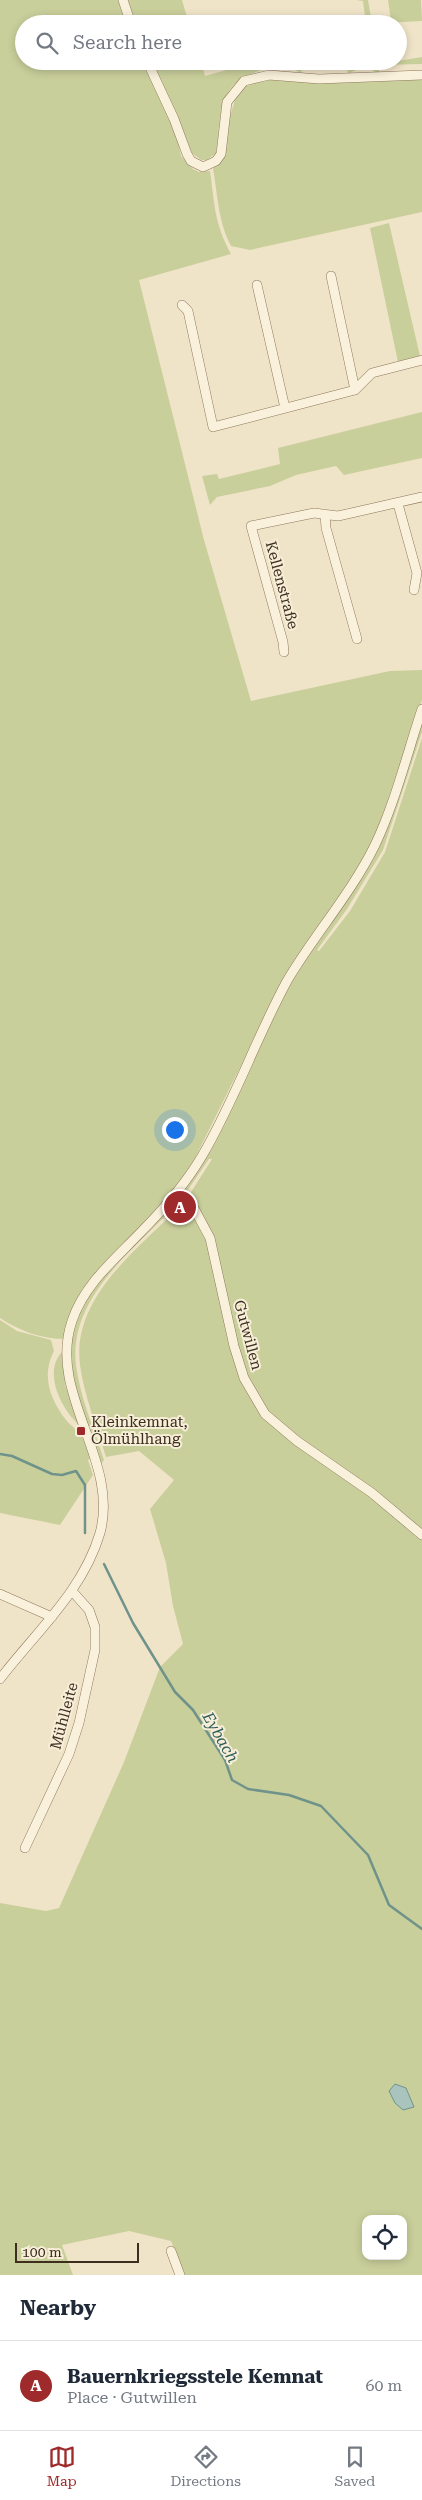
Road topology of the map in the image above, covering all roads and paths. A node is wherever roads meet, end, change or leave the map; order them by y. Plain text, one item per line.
1 (123, 0) edge
2 (128, 15) edge
3 (151, 70) edge
4 (422, 74) edge
5 (331, 276) dead end
6 (257, 285) dead end
7 (182, 305) dead end
8 (422, 360) edge
9 (355, 390) junction
10 (285, 408) junction
11 (422, 497) edge
12 (398, 504) junction
13 (325, 514) junction
14 (414, 590) dead end
15 (357, 639) dead end
16 (284, 652) dead end
17 (422, 709) edge
18 (175, 1194) junction
19 (422, 1535) edge
20 (72, 1591) junction
21 (0, 1594) edge
22 (52, 1617) junction
23 (0, 1678) edge
24 (25, 1848) dead end
25 (171, 2251) dead end
26 (180, 2275) edge

1 - 2 street
3 - 4 street
5 - 9 street
6 - 10 street
7 - 10 street
8 - 9 street
9 - 10 street
11 - 12 street
12 - 13 street
12 - 14 street
13 - 15 street
13 - 16 street, Kellenstraße
17 - 18 street
18 - 19 street, Gutwillen
18 - 20 street
20 - 22 street
20 - 24 street, Mühlleite
21 - 22 street
22 - 23 street
25 - 26 street

